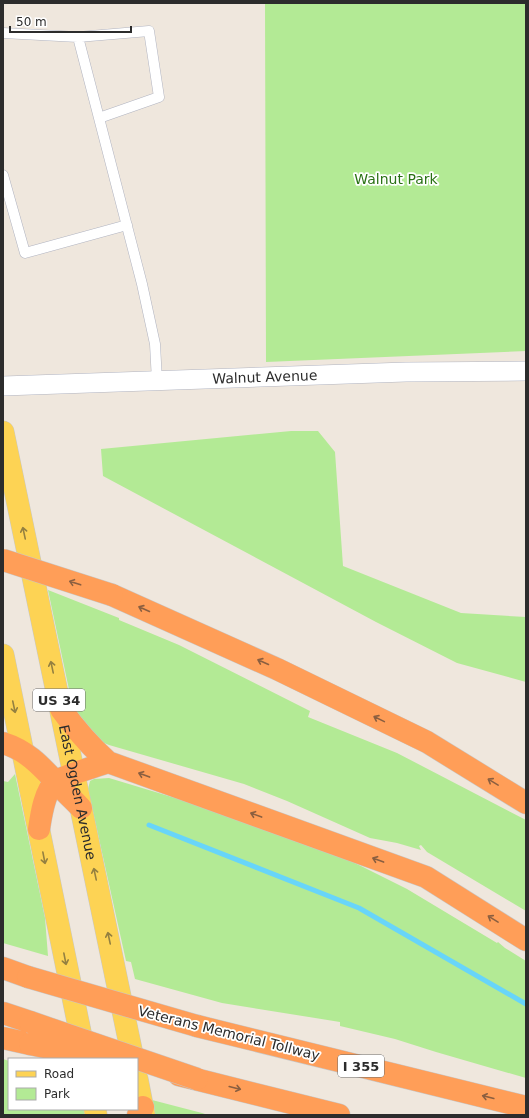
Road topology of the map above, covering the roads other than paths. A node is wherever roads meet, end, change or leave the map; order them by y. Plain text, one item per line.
1 (3, 33) edge
2 (78, 37) junction
3 (99, 118) junction
4 (3, 175) edge
5 (127, 225) junction
6 (526, 371) edge
7 (157, 381) junction
8 (3, 386) edge
9 (3, 432) edge
10 (3, 560) edge
11 (3, 655) edge
12 (61, 709) junction
13 (3, 743) edge
14 (23, 752) junction
15 (108, 762) junction
16 (65, 778) junction
17 (526, 803) edge
18 (38, 829) junction
19 (526, 940) edge
20 (3, 968) edge
21 (3, 1013) edge
22 (3, 1038) edge
23 (85, 1058) edge
24 (97, 1058) edge
25 (133, 1058) edge
26 (135, 1058) edge
27 (138, 1059) edge
28 (138, 1066) edge
29 (197, 1079) junction
30 (138, 1086) edge
31 (526, 1107) edge
32 (142, 1112) edge
33 (340, 1115) edge

1 - 2 lane
2 - 3 lane
2 - 3 lane
3 - 5 lane
4 - 5 lane
5 - 7 lane
6 - 7 street, Walnut Avenue
7 - 8 street, Walnut Avenue
12 -> 9 main road, East Ogden Avenue / US 34
17 -> 10 highway, bridge
11 -> 14 main road, US 34
12 - 15 highway
12 - 16 main road, East Ogden Avenue / US 34
13 - 14 highway
14 - 16 highway
14 - 18 main road, US 34
15 - 16 highway
19 -> 15 highway
16 - 18 highway
25 -> 16 main road, East Ogden Avenue / US 34
18 -> 23 main road, US 34
31 -> 20 highway, Veterans Memorial Tollway / I 355, bridge
21 - 26 highway, bridge
22 - 24 highway, bridge
27 - 29 highway, bridge
28 - 29 highway, bridge
29 -> 33 highway
30 - 32 main road

